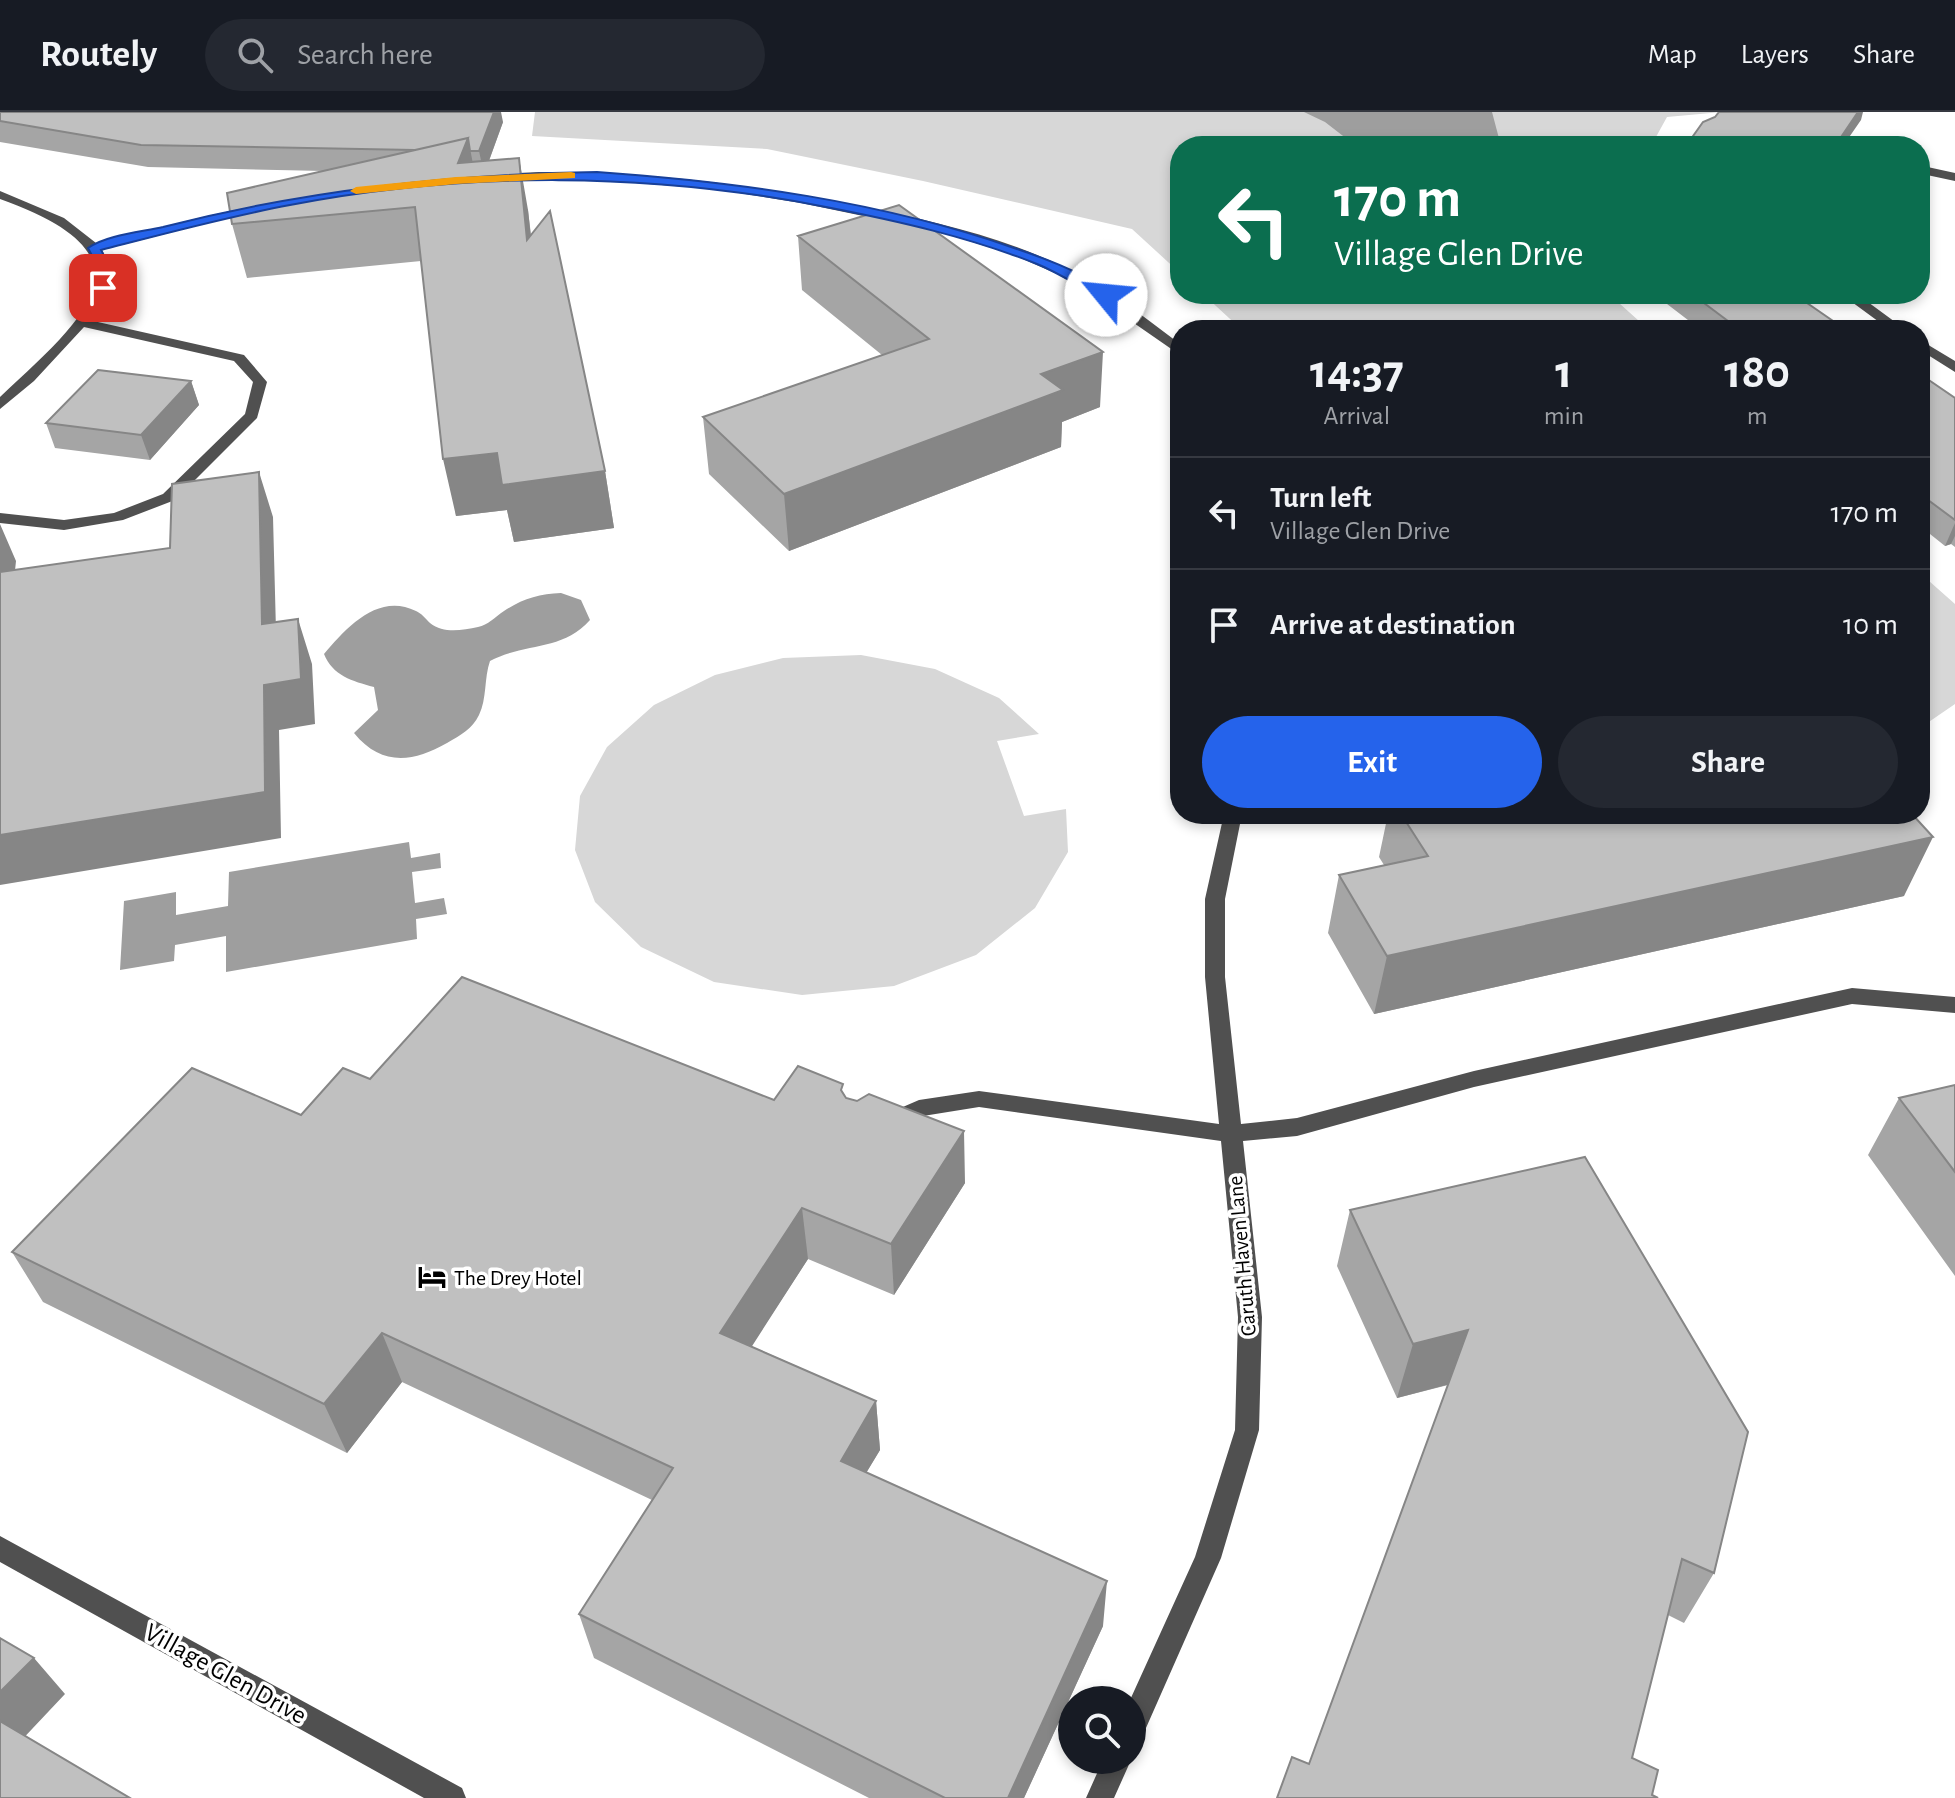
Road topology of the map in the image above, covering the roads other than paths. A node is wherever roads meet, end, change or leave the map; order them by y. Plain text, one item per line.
1 (1930, 172) edge
2 (1955, 177) edge
3 (484, 179) edge
4 (0, 195) edge
5 (278, 204) edge
6 (94, 248) junction
7 (1862, 304) edge
8 (1885, 320) edge
9 (80, 322) junction
10 (1170, 343) edge
11 (1930, 351) edge
12 (1955, 368) edge
13 (0, 405) edge
14 (0, 518) edge
15 (1231, 824) edge
16 (1955, 1005) edge
17 (868, 1134) edge
18 (1229, 1134) junction
19 (0, 1548) edge
20 (1146, 1696) edge
21 (1111, 1774) edge
22 (452, 1798) edge
23 (1100, 1798) edge

1 - 2 street
3 - 10 street
4 - 6 street
5 - 6 street
6 - 9 street
7 - 8 street
9 - 13 street
9 - 14 street
11 - 12 street
15 - 18 street, Caruth Haven Lane
16 - 18 street
17 - 18 street
18 - 20 street, Caruth Haven Lane
19 - 22 street, Village Glen Drive
21 - 23 street

